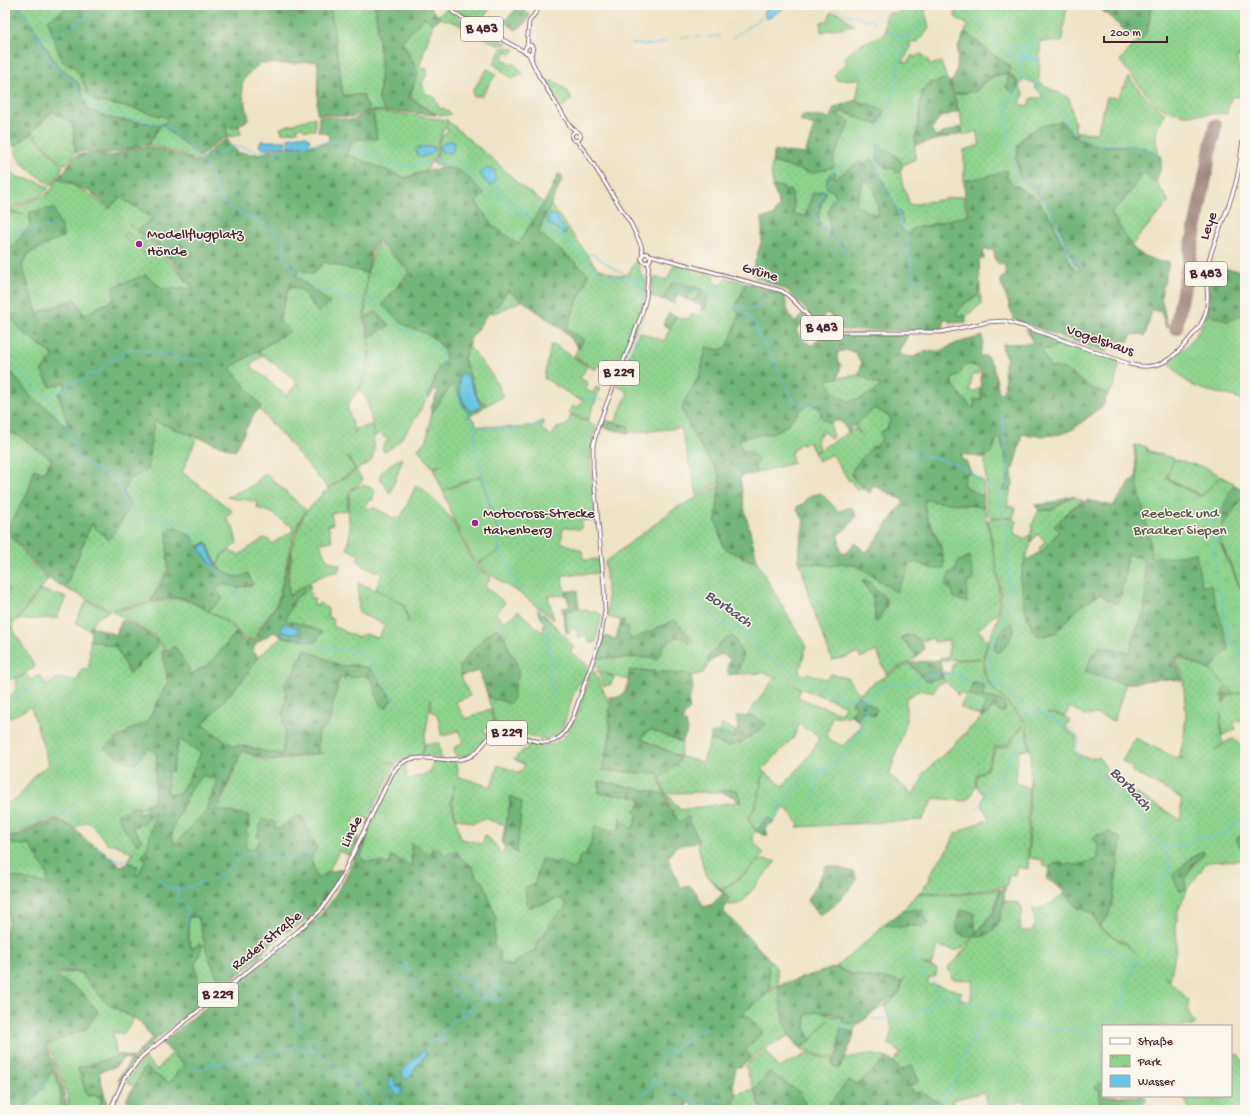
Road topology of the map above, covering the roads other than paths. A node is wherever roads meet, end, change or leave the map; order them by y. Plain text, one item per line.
1 (449, 5) edge
2 (541, 5) edge
3 (528, 49) junction
4 (570, 126) junction
5 (1245, 128) edge
6 (576, 132) junction
7 (572, 134) junction
8 (580, 138) junction
9 (576, 140) junction
10 (583, 148) junction
11 (641, 245) junction
12 (648, 254) junction
13 (643, 255) junction
14 (661, 258) junction
15 (650, 260) junction
16 (644, 262) junction
17 (647, 272) junction
18 (984, 323) joint
19 (1197, 330) joint
20 (336, 888) joint
21 (110, 1110) edge

1 - 3 main road, B 483
2 - 3 main road
3 - 4 main road
4 - 6 main road
4 - 7 main road
5 - 19 main road, Leye / B 483
6 - 7 main road
6 - 8 main road
7 - 9 main road
8 - 9 main road
8 - 10 main road
9 - 10 main road
10 - 11 main road
11 - 12 main road
11 - 13 main road
12 - 13 main road
12 - 14 main road, Grüne / B 483
12 - 15 main road
13 - 16 main road
14 - 15 main road, Grüne / B 483
14 - 18 main road, Grüne / B 483
15 - 16 main road, Grüne
15 - 17 main road, B 229
16 - 17 main road, B 229
17 - 20 main road, Linde / B 229
18 - 19 main road, Vogelshaus / B 483
20 - 21 main road, Rader Straße / B 229

